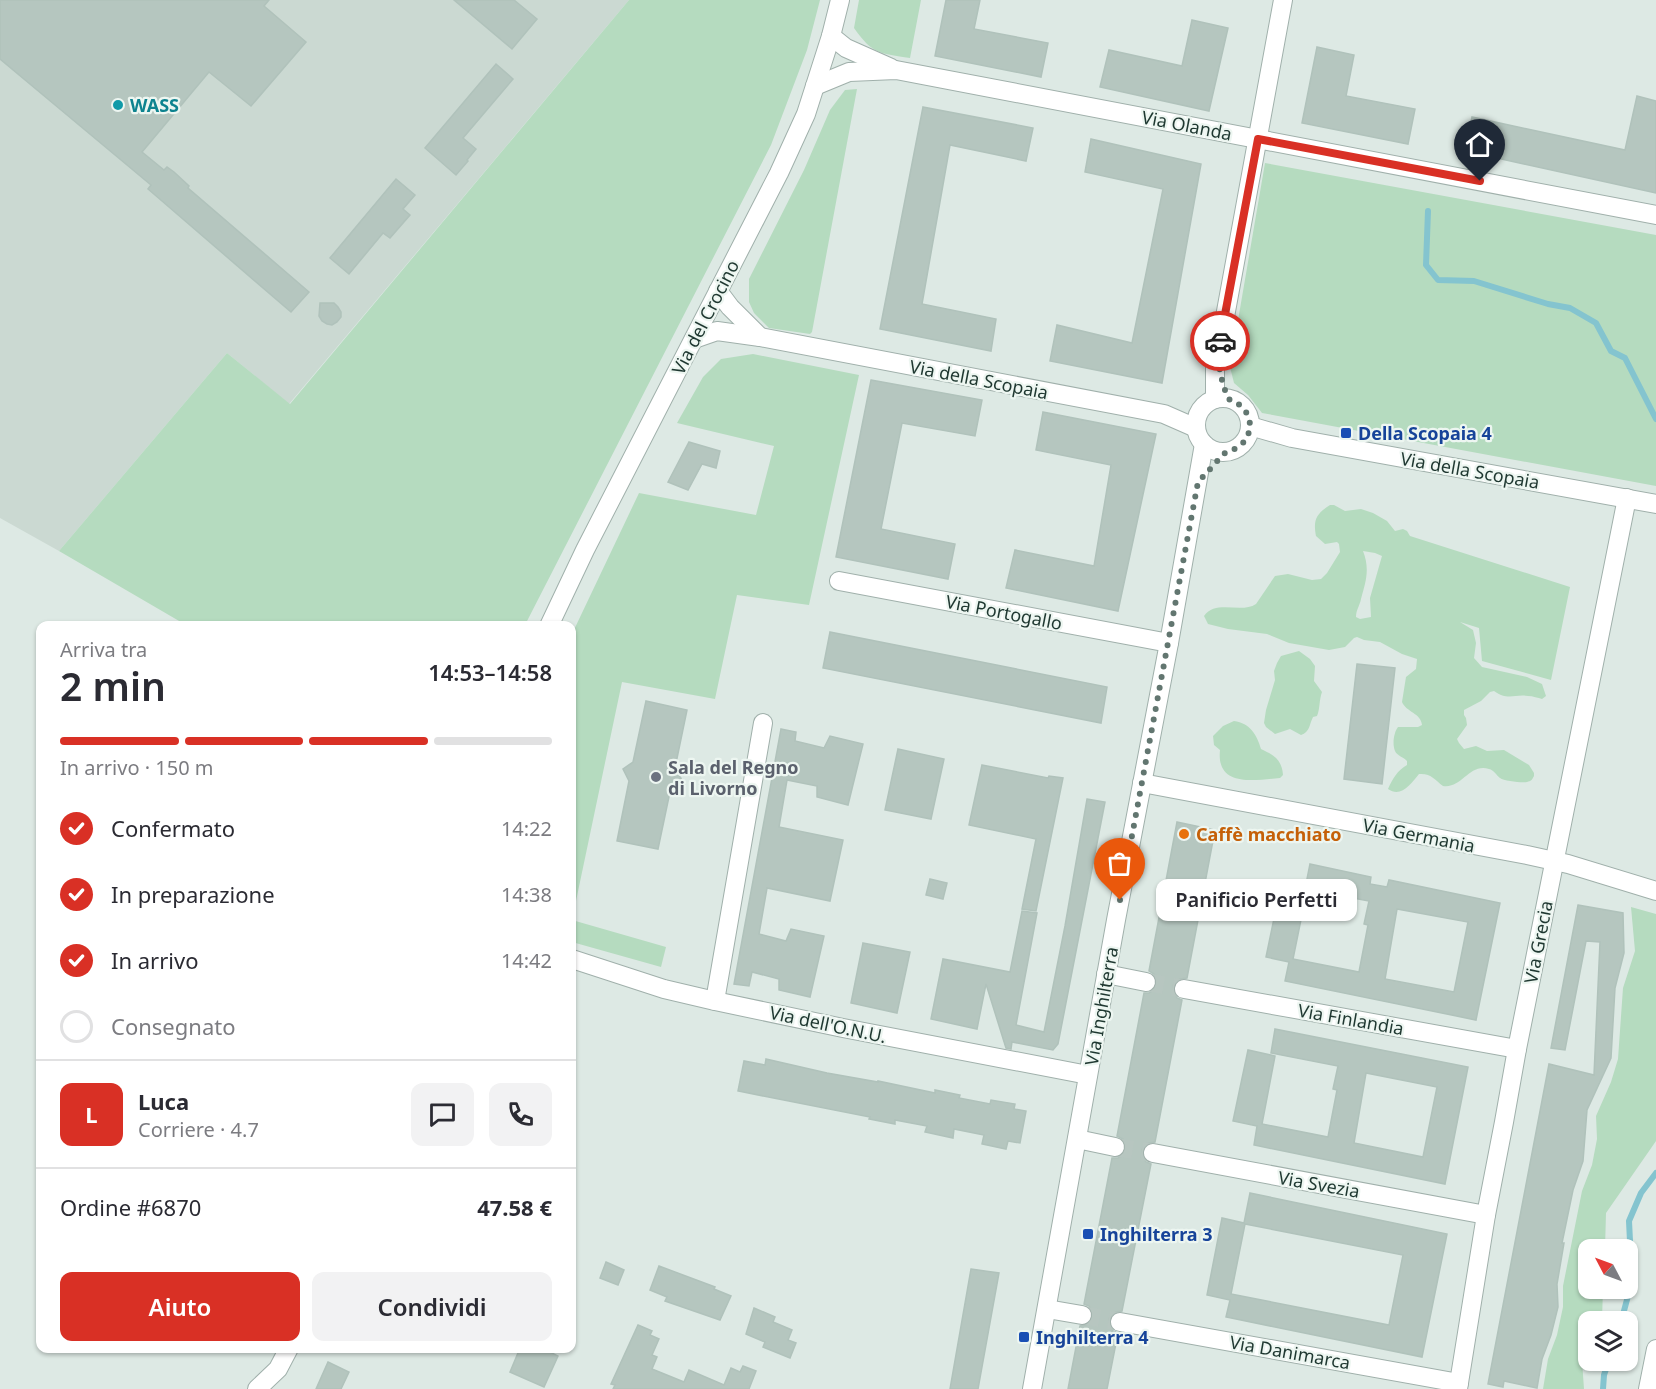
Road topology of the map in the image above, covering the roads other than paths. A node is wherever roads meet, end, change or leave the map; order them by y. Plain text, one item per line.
1 (840, 0) edge
2 (1282, 0) edge
3 (831, 36) junction
4 (896, 70) junction
5 (815, 86) junction
6 (1258, 139) junction
7 (1656, 215) edge
8 (718, 291) junction
9 (760, 337) junction
10 (694, 339) junction
11 (1209, 416) junction
12 (1248, 433) junction
13 (1226, 452) junction
14 (1198, 482) junction
15 (1628, 498) junction
16 (1656, 504) edge
17 (839, 581) dead end
18 (551, 621) edge
19 (1169, 643) junction
20 (763, 723) dead end
21 (1142, 783) junction
22 (1554, 861) junction
23 (1656, 891) edge
24 (576, 960) edge
25 (1106, 974) junction
26 (1146, 982) tunnel mouth
27 (1184, 989) tunnel mouth
28 (715, 1001) junction
29 (1517, 1049) junction
30 (1088, 1075) junction
31 (1077, 1139) junction
32 (1115, 1147) tunnel mouth
33 (1153, 1153) tunnel mouth
34 (1486, 1215) junction
35 (1047, 1309) junction
36 (1082, 1316) tunnel mouth
37 (1120, 1322) tunnel mouth
38 (1656, 1349) edge
39 (286, 1353) edge
40 (1459, 1386) edge
41 (257, 1389) edge
42 (1032, 1389) edge
43 (1648, 1389) edge

1 - 3 street, Via del Crocino
2 - 6 street, Via Inghilterra
3 - 4 street, Via Olanda
3 - 5 street, Via del Crocino
4 - 5 street, Via Olanda
4 - 6 street, Via Olanda
5 - 8 street, Via del Crocino
6 - 7 street, Via Olanda
6 - 11 street, Via Inghilterra
8 - 9 street
8 - 10 street, Via del Crocino
9 - 10 street, Via della Scopaia
9 - 11 street, Via della Scopaia
10 - 18 street, Via del Crocino
11 - 12 street
11 - 13 street
11 - 14 street, Via Inghilterra
12 - 13 street
12 - 15 street, Via della Scopaia
13 - 14 street
14 - 19 street, Via Inghilterra
15 - 16 street, Via della Scopaia
15 - 22 street, Via Grecia
17 - 19 street, Via Portogallo
19 - 21 street, Via Inghilterra
20 - 28 street
21 - 22 street, Via Germania
21 - 25 street, Via Inghilterra
22 - 23 street, Via Germania
22 - 29 street, Via Grecia
24 - 28 street, Via dell'O.N.U.
25 - 26 street
25 - 30 street, Via Inghilterra
27 - 29 street, Via Finlandia
28 - 30 street, Via dell'O.N.U.
29 - 34 street, Via Grecia
30 - 31 street, Via Inghilterra
31 - 32 street
31 - 35 street, Via Inghilterra
33 - 34 street, Via Svezia
34 - 40 street, Via Grecia
35 - 36 street
35 - 42 street, Via Inghilterra
37 - 40 street, Via Danimarca
38 - 43 street
39 - 41 street

